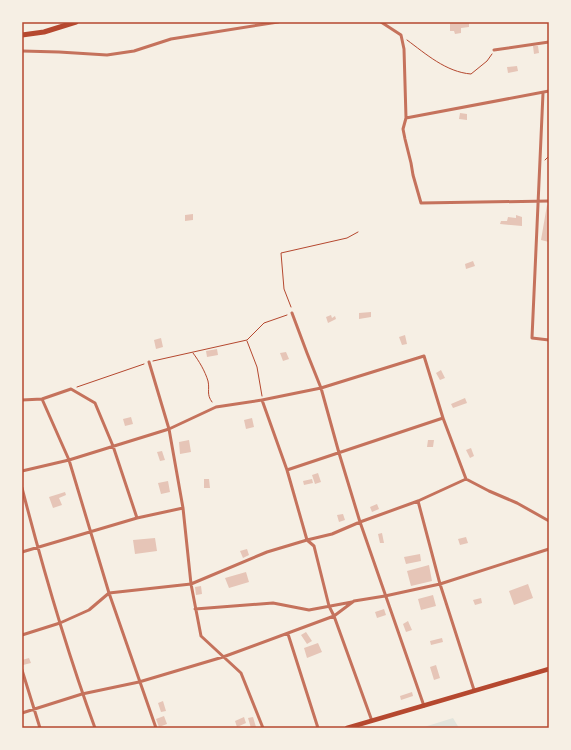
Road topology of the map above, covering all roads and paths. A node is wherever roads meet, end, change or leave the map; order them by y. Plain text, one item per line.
1 (76, 22) edge
2 (278, 22) edge
3 (381, 22) edge
4 (401, 35) junction
5 (22, 36) edge
6 (549, 42) edge
7 (494, 50) joint
8 (22, 52) edge
9 (549, 91) edge
10 (543, 93) junction
11 (406, 118) junction
12 (539, 200) junction
13 (549, 201) edge
14 (358, 232) dead end
15 (292, 312) junction
16 (247, 340) junction
17 (549, 340) edge
18 (193, 352) junction
19 (148, 362) junction
20 (321, 388) junction
21 (71, 389) junction
22 (42, 399) junction
23 (22, 400) edge
24 (262, 400) junction
25 (216, 407) junction
26 (443, 418) junction
27 (169, 429) junction
28 (113, 446) junction
29 (339, 453) junction
30 (68, 460) junction
31 (287, 470) junction
32 (22, 471) edge
33 (466, 479) junction
34 (22, 488) edge
35 (418, 501) junction
36 (183, 508) junction
37 (137, 518) junction
38 (549, 521) edge
39 (360, 522) junction
40 (90, 532) junction
41 (307, 540) junction
42 (38, 547) junction
43 (549, 549) edge
44 (22, 552) edge
45 (191, 584) junction
46 (440, 584) junction
47 (109, 593) junction
48 (385, 596) junction
49 (354, 601) junction
50 (330, 606) junction
51 (195, 609) junction
52 (334, 616) junction
53 (60, 623) junction
54 (288, 634) junction
55 (22, 635) edge
56 (223, 657) junction
57 (549, 669) edge
58 (22, 670) edge
59 (139, 682) junction
60 (474, 690) junction
61 (82, 694) junction
62 (424, 706) junction
63 (34, 710) junction
64 (22, 713) edge
65 (372, 721) junction
66 (40, 728) edge
67 (95, 728) edge
68 (156, 728) edge
69 (263, 728) edge
70 (318, 728) edge
71 (347, 728) edge

1 - 5 main road
2 - 8 street
3 - 4 street
4 - 7 path
4 - 11 street
6 - 7 street
9 - 10 street
10 - 11 street
10 - 12 street
11 - 12 street
12 - 13 street
12 - 17 street
14 - 15 path
15 - 16 path
15 - 20 street
16 - 18 path
16 - 24 path
18 - 19 path
18 - 25 path
19 - 21 path
19 - 27 street
20 - 24 street
20 - 26 street
20 - 29 street
21 - 22 street
21 - 28 street
22 - 23 street
22 - 30 street
24 - 25 street
24 - 31 street
25 - 27 street
26 - 29 street
26 - 33 street
27 - 28 street
27 - 36 street
28 - 30 street
28 - 37 street
29 - 31 street
29 - 39 street
30 - 32 street
30 - 40 street
31 - 41 street
33 - 35 street
33 - 38 street
34 - 42 street
35 - 39 street
35 - 46 street
36 - 37 street
36 - 45 street
37 - 40 street
39 - 41 street
39 - 48 street
40 - 42 street
40 - 47 street
41 - 45 street
41 - 50 street
42 - 44 street
42 - 53 street
43 - 46 street
45 - 47 street
45 - 51 street
46 - 48 street
46 - 60 street
47 - 53 street
47 - 59 street
48 - 49 street
48 - 62 street
49 - 50 street
49 - 52 street
50 - 51 street
50 - 52 street
51 - 56 street
52 - 54 street
52 - 65 street
53 - 55 street
53 - 61 street
54 - 56 street
54 - 70 street
56 - 59 street
56 - 69 street
57 - 60 main road
58 - 63 street
59 - 61 street
59 - 68 street
60 - 62 main road
61 - 63 street
61 - 67 street
62 - 65 main road
63 - 64 street
63 - 66 street
65 - 71 main road

